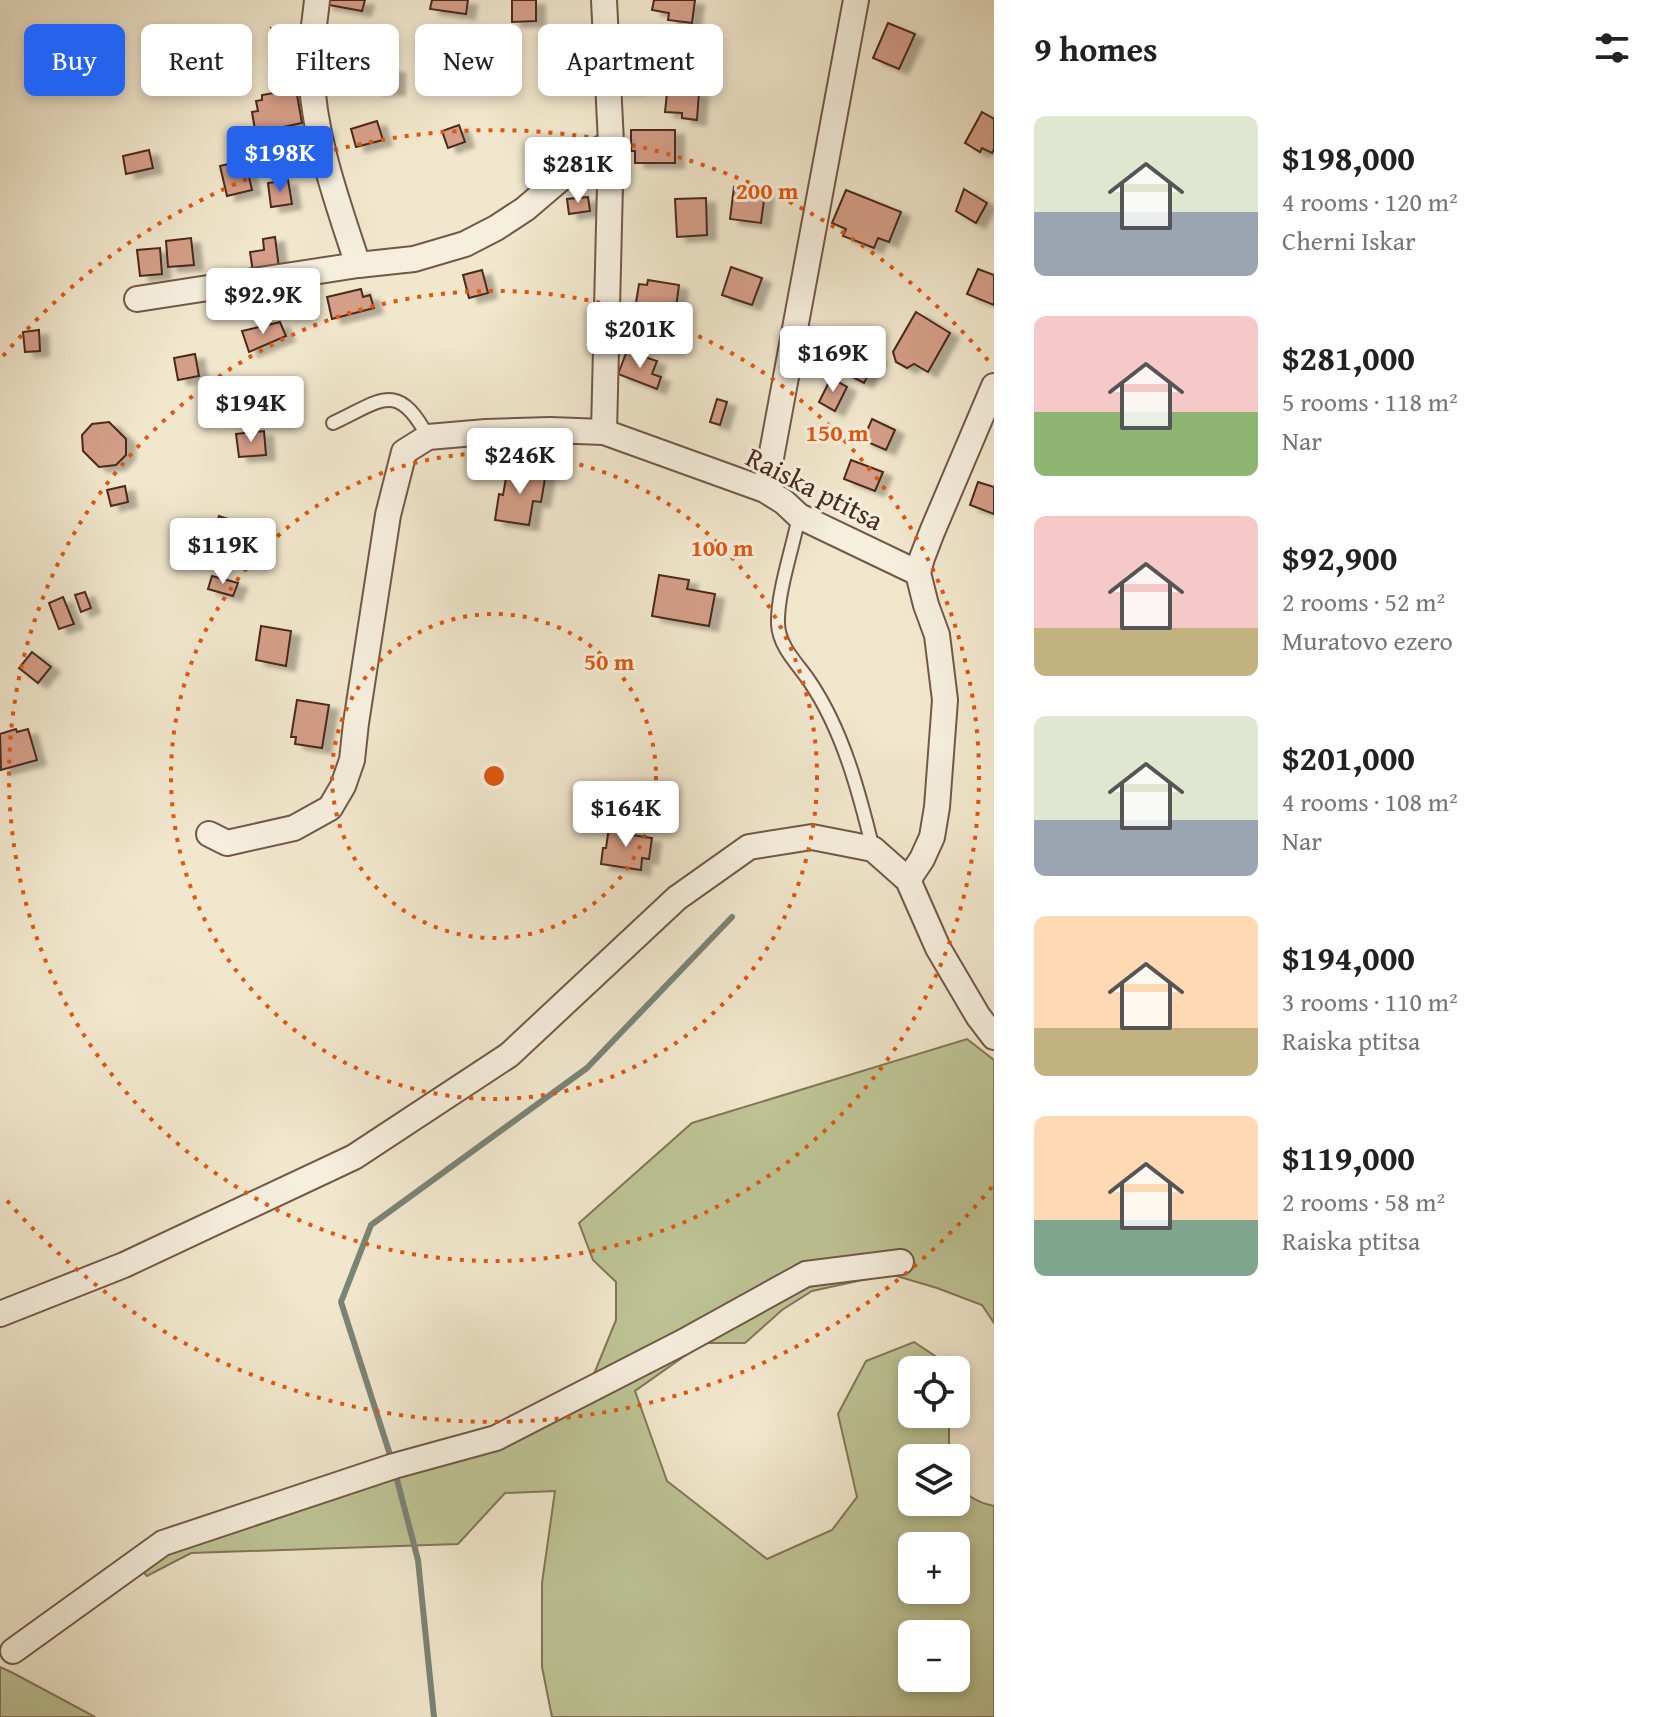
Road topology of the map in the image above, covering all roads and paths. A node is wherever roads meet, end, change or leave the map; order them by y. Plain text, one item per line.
1 (317, 0) edge
2 (604, 0) edge
3 (856, 0) edge
4 (611, 143) junction
5 (358, 265) junction
6 (137, 299) dead end
7 (994, 386) edge
8 (333, 423) dead end
9 (604, 432) junction
10 (428, 437) junction
11 (765, 490) junction
12 (799, 516) junction
13 (918, 573) junction
14 (209, 834) dead end
15 (873, 849) junction
16 (908, 880) junction
17 (994, 1036) edge
18 (901, 1262) dead end
19 (0, 1314) edge
20 (13, 1651) dead end

1 - 5 street
2 - 4 street
3 - 11 street
4 - 5 street
4 - 9 street
5 - 6 street
7 - 13 street
8 - 10 lane
9 - 10 street, Raiska ptitsa
9 - 11 street, Raiska ptitsa
10 - 14 street
11 - 12 street, Raiska ptitsa
12 - 13 street, Raiska ptitsa
12 - 15 lane
13 - 16 street
15 - 16 street
15 - 19 street
16 - 17 street
18 - 20 street

